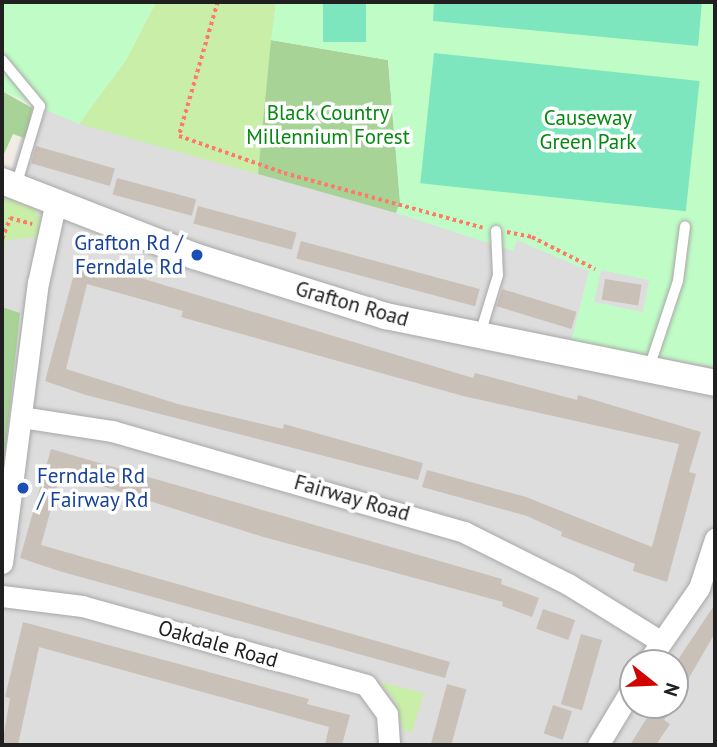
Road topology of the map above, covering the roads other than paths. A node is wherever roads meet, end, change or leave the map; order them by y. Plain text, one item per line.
1 (2, 60) edge
2 (9, 184) edge
3 (57, 201) junction
4 (685, 226) dead end
5 (496, 231) road end
6 (479, 337) junction
7 (648, 373) junction
8 (715, 383) edge
9 (21, 417) junction
10 (715, 538) edge
11 (2, 563) edge
12 (713, 565) edge
13 (2, 596) edge
14 (660, 641) junction
15 (655, 649) edge
16 (619, 710) edge
17 (389, 745) edge
18 (598, 745) edge

1 - 2 lane
2 - 3 street, Grafton Road
3 - 6 street, Grafton Road
3 - 9 street
4 - 7 lane
5 - 6 lane
6 - 7 street, Grafton Road
7 - 8 street, Grafton Road
9 - 11 street
9 - 14 street, Fairway Road
10 - 12 street
12 - 14 street
13 - 17 street, Oakdale Road
14 - 15 street
16 - 18 street

